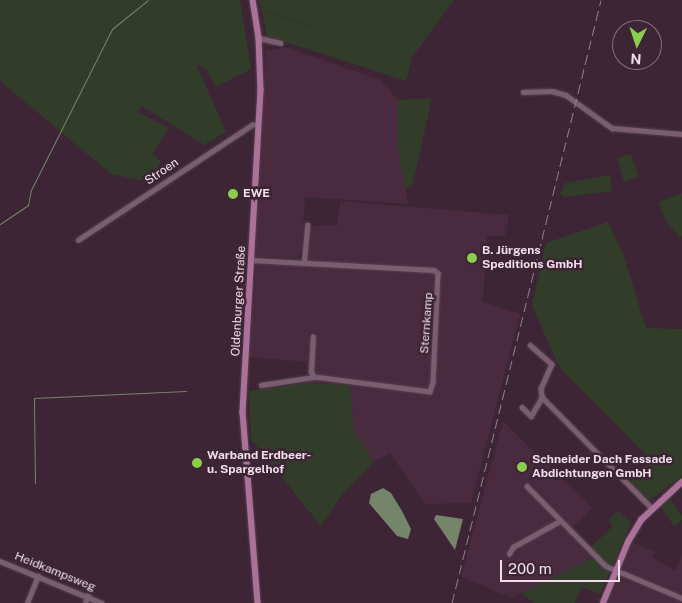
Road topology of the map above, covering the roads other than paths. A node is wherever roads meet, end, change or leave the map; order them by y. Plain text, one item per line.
1 (253, 0) edge
2 (259, 38) junction
3 (280, 43) dead end
4 (523, 92) dead end
5 (259, 125) junction
6 (682, 134) edge
7 (307, 225) dead end
8 (78, 240) dead end
9 (251, 260) junction
10 (304, 262) junction
11 (313, 337) dead end
12 (530, 346) dead end
13 (314, 377) junction
14 (260, 385) dead end
15 (542, 397) junction
16 (522, 407) dead end
17 (682, 482) edge
18 (527, 486) dead end
19 (652, 508) junction
20 (560, 522) junction
21 (509, 554) dead end
22 (0, 561) edge
23 (616, 571) junction
24 (38, 576) junction
25 (88, 595) junction
26 (682, 598) edge
27 (27, 603) edge
28 (85, 603) edge
29 (102, 603) edge
30 (258, 603) edge
31 (603, 603) edge

1 - 2 main road, Oldenburger Straße
2 - 3 street
2 - 5 main road, Oldenburger Straße
4 - 6 street
5 - 8 street, Stroen
5 - 9 main road, Oldenburger Straße
7 - 10 street
9 - 10 street, Sternkamp
9 - 30 main road, Oldenburger Straße
10 - 13 street, Sternkamp
11 - 13 street
12 - 15 street
13 - 14 street, Sternkamp
15 - 16 street
15 - 19 street
17 - 19 main road
18 - 20 street
19 - 23 main road
20 - 21 street
20 - 23 street
22 - 24 street, Heidkampsweg
23 - 26 street
23 - 31 main road
24 - 25 street, Heidkampsweg
24 - 27 street
25 - 28 street
25 - 29 street, Heidkampsweg

